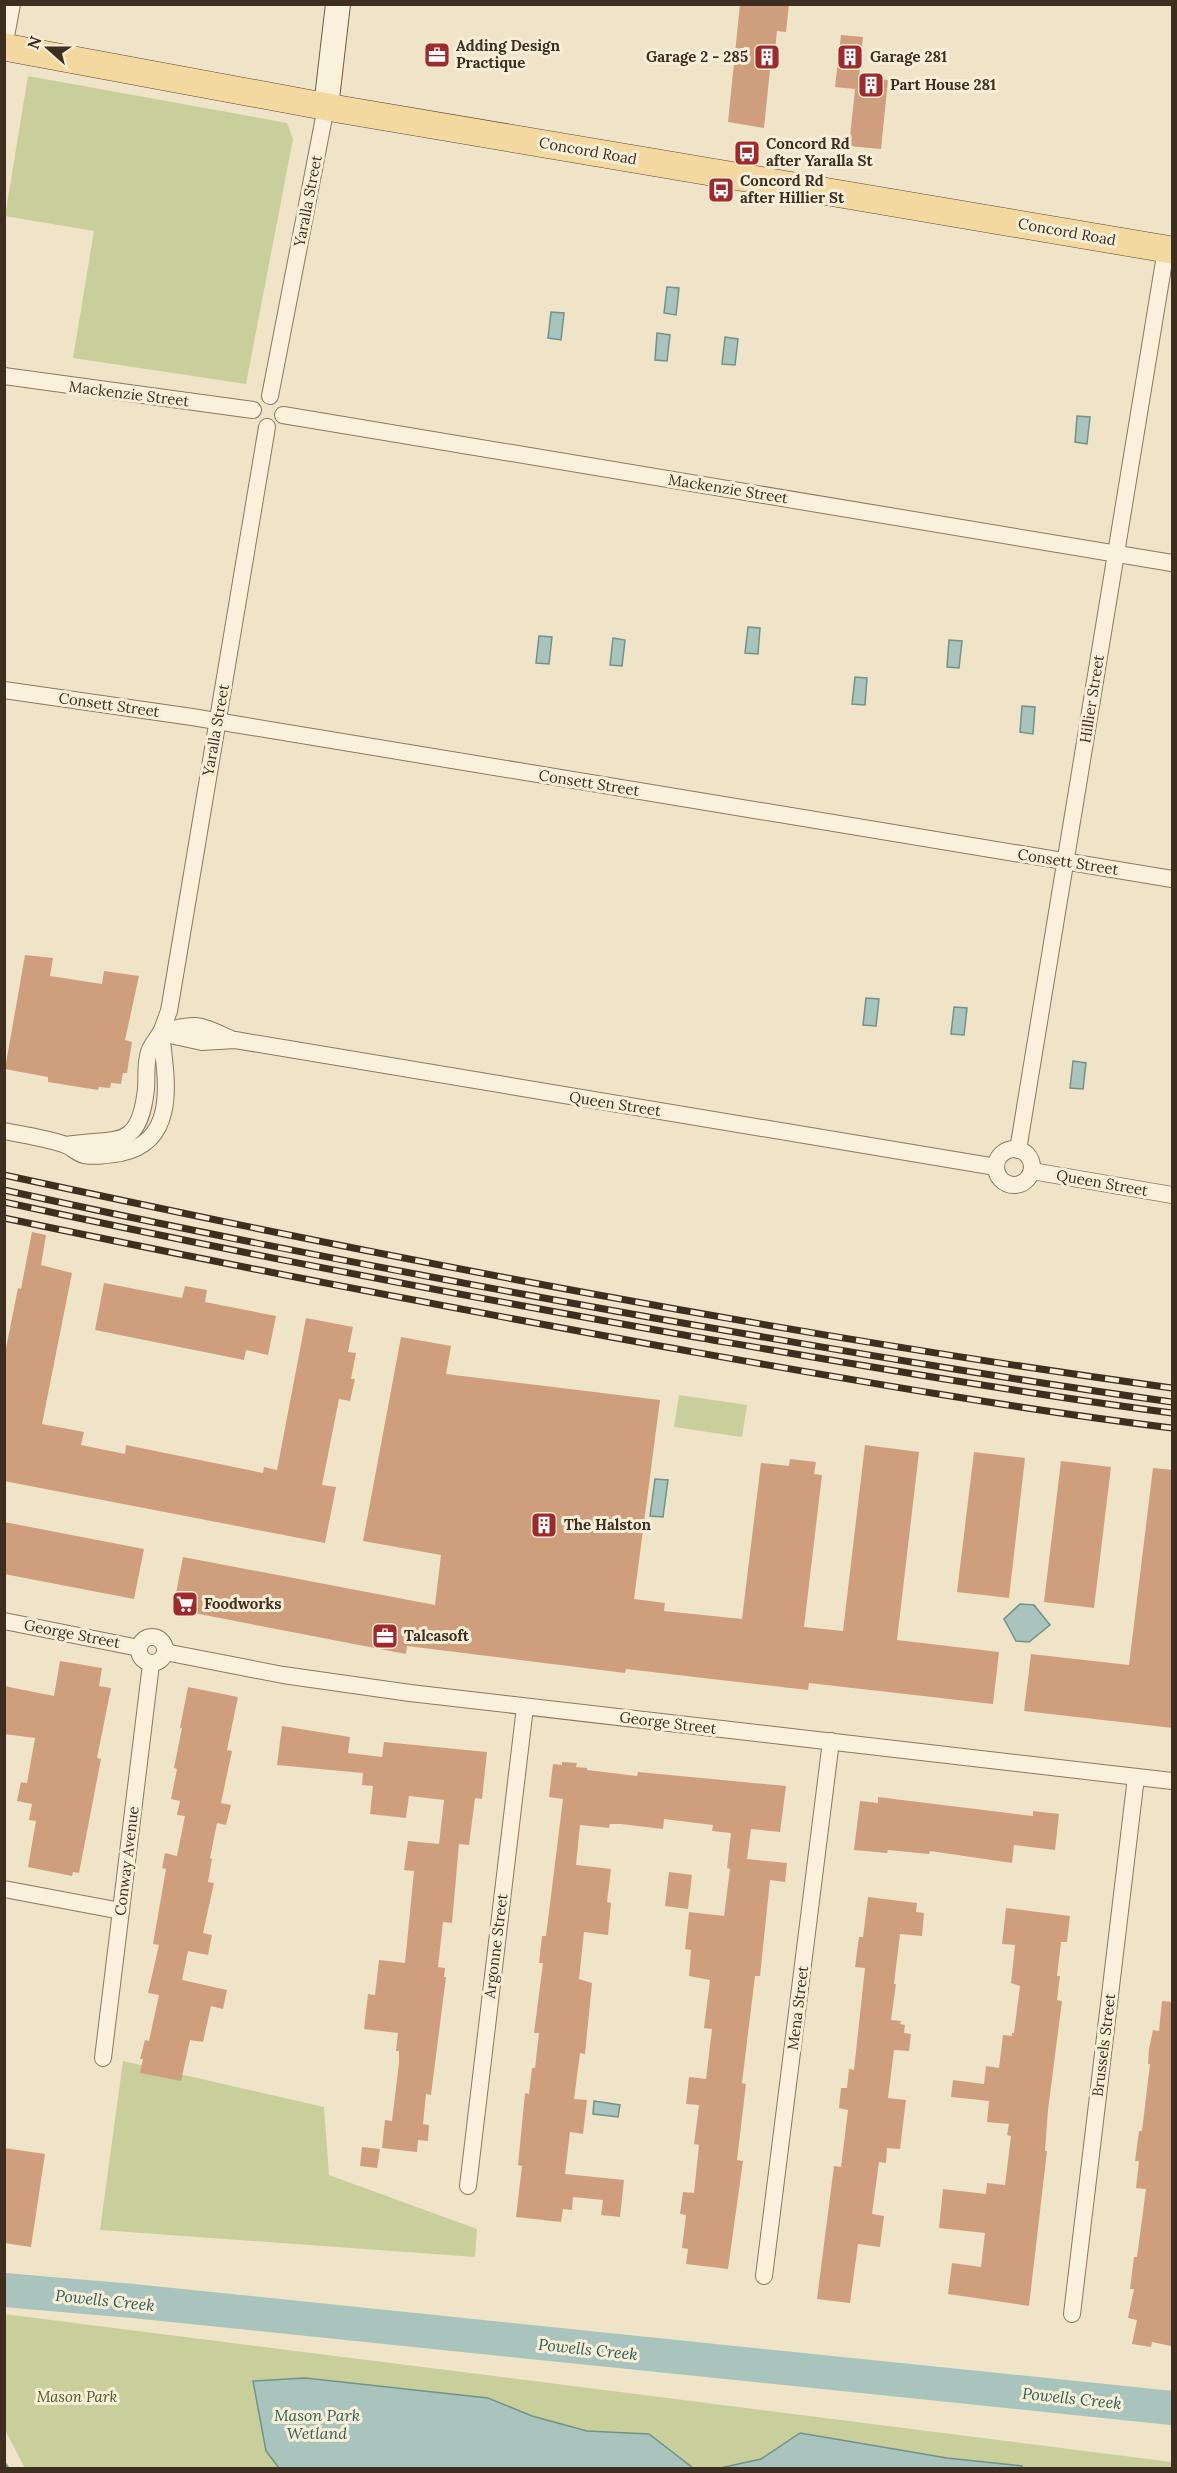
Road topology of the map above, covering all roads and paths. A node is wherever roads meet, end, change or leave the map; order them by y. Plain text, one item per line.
1 (12, 4) edge
2 (338, 4) edge
3 (4, 47) edge
4 (326, 106) junction
5 (1169, 249) edge
6 (4, 376) edge
7 (270, 396) junction
8 (253, 410) junction
9 (283, 415) junction
10 (267, 427) junction
11 (1116, 553) junction
12 (1173, 563) edge
13 (4, 690) edge
14 (218, 722) junction
15 (1065, 862) junction
16 (1173, 879) edge
17 (160, 1033) junction
18 (4, 1131) edge
19 (1018, 1150) junction
20 (996, 1167) junction
21 (1032, 1171) junction
22 (1173, 1195) edge
23 (4, 1621) edge
24 (139, 1648) junction
25 (165, 1652) junction
26 (151, 1664) junction
27 (525, 1707) junction
28 (831, 1741) junction
29 (1136, 1777) junction
30 (1173, 1780) edge
31 (4, 1889) edge
32 (121, 1911) junction
33 (103, 2058) dead end
34 (468, 2186) dead end
35 (765, 2276) dead end
36 (1072, 2314) dead end

1 - 3 street
2 - 4 street, Yaralla Street
3 - 4 main road, Concord Road
4 - 5 main road, Concord Road
4 - 7 street, Yaralla Street
5 - 11 street, Hillier Street
6 - 8 street, Mackenzie Street
7 - 8 street
7 - 9 street
8 - 10 street
9 - 10 street
9 - 11 street, Mackenzie Street
10 - 14 street, Yaralla Street
11 - 12 street, Mackenzie Street
11 - 15 street, Hillier Street
13 - 14 street, Consett Street
14 - 15 street, Consett Street
14 - 17 street, Yaralla Street
15 - 16 street, Consett Street
15 - 19 street, Hillier Street
17 - 18 street
17 - 20 street, Queen Street
19 - 20 street
19 - 21 street
20 - 21 street
21 - 22 street, Queen Street
23 - 24 street, George Street
24 - 25 street
24 - 26 street
25 - 26 street
25 - 27 street, George Street
26 - 32 street, Conway Avenue
27 - 28 street, George Street
27 - 34 street, Argonne Street
28 - 29 street, George Street
28 - 35 street, Mena Street
29 - 30 street, George Street
29 - 36 street, Brussels Street
31 - 32 street
32 - 33 street, Conway Avenue

